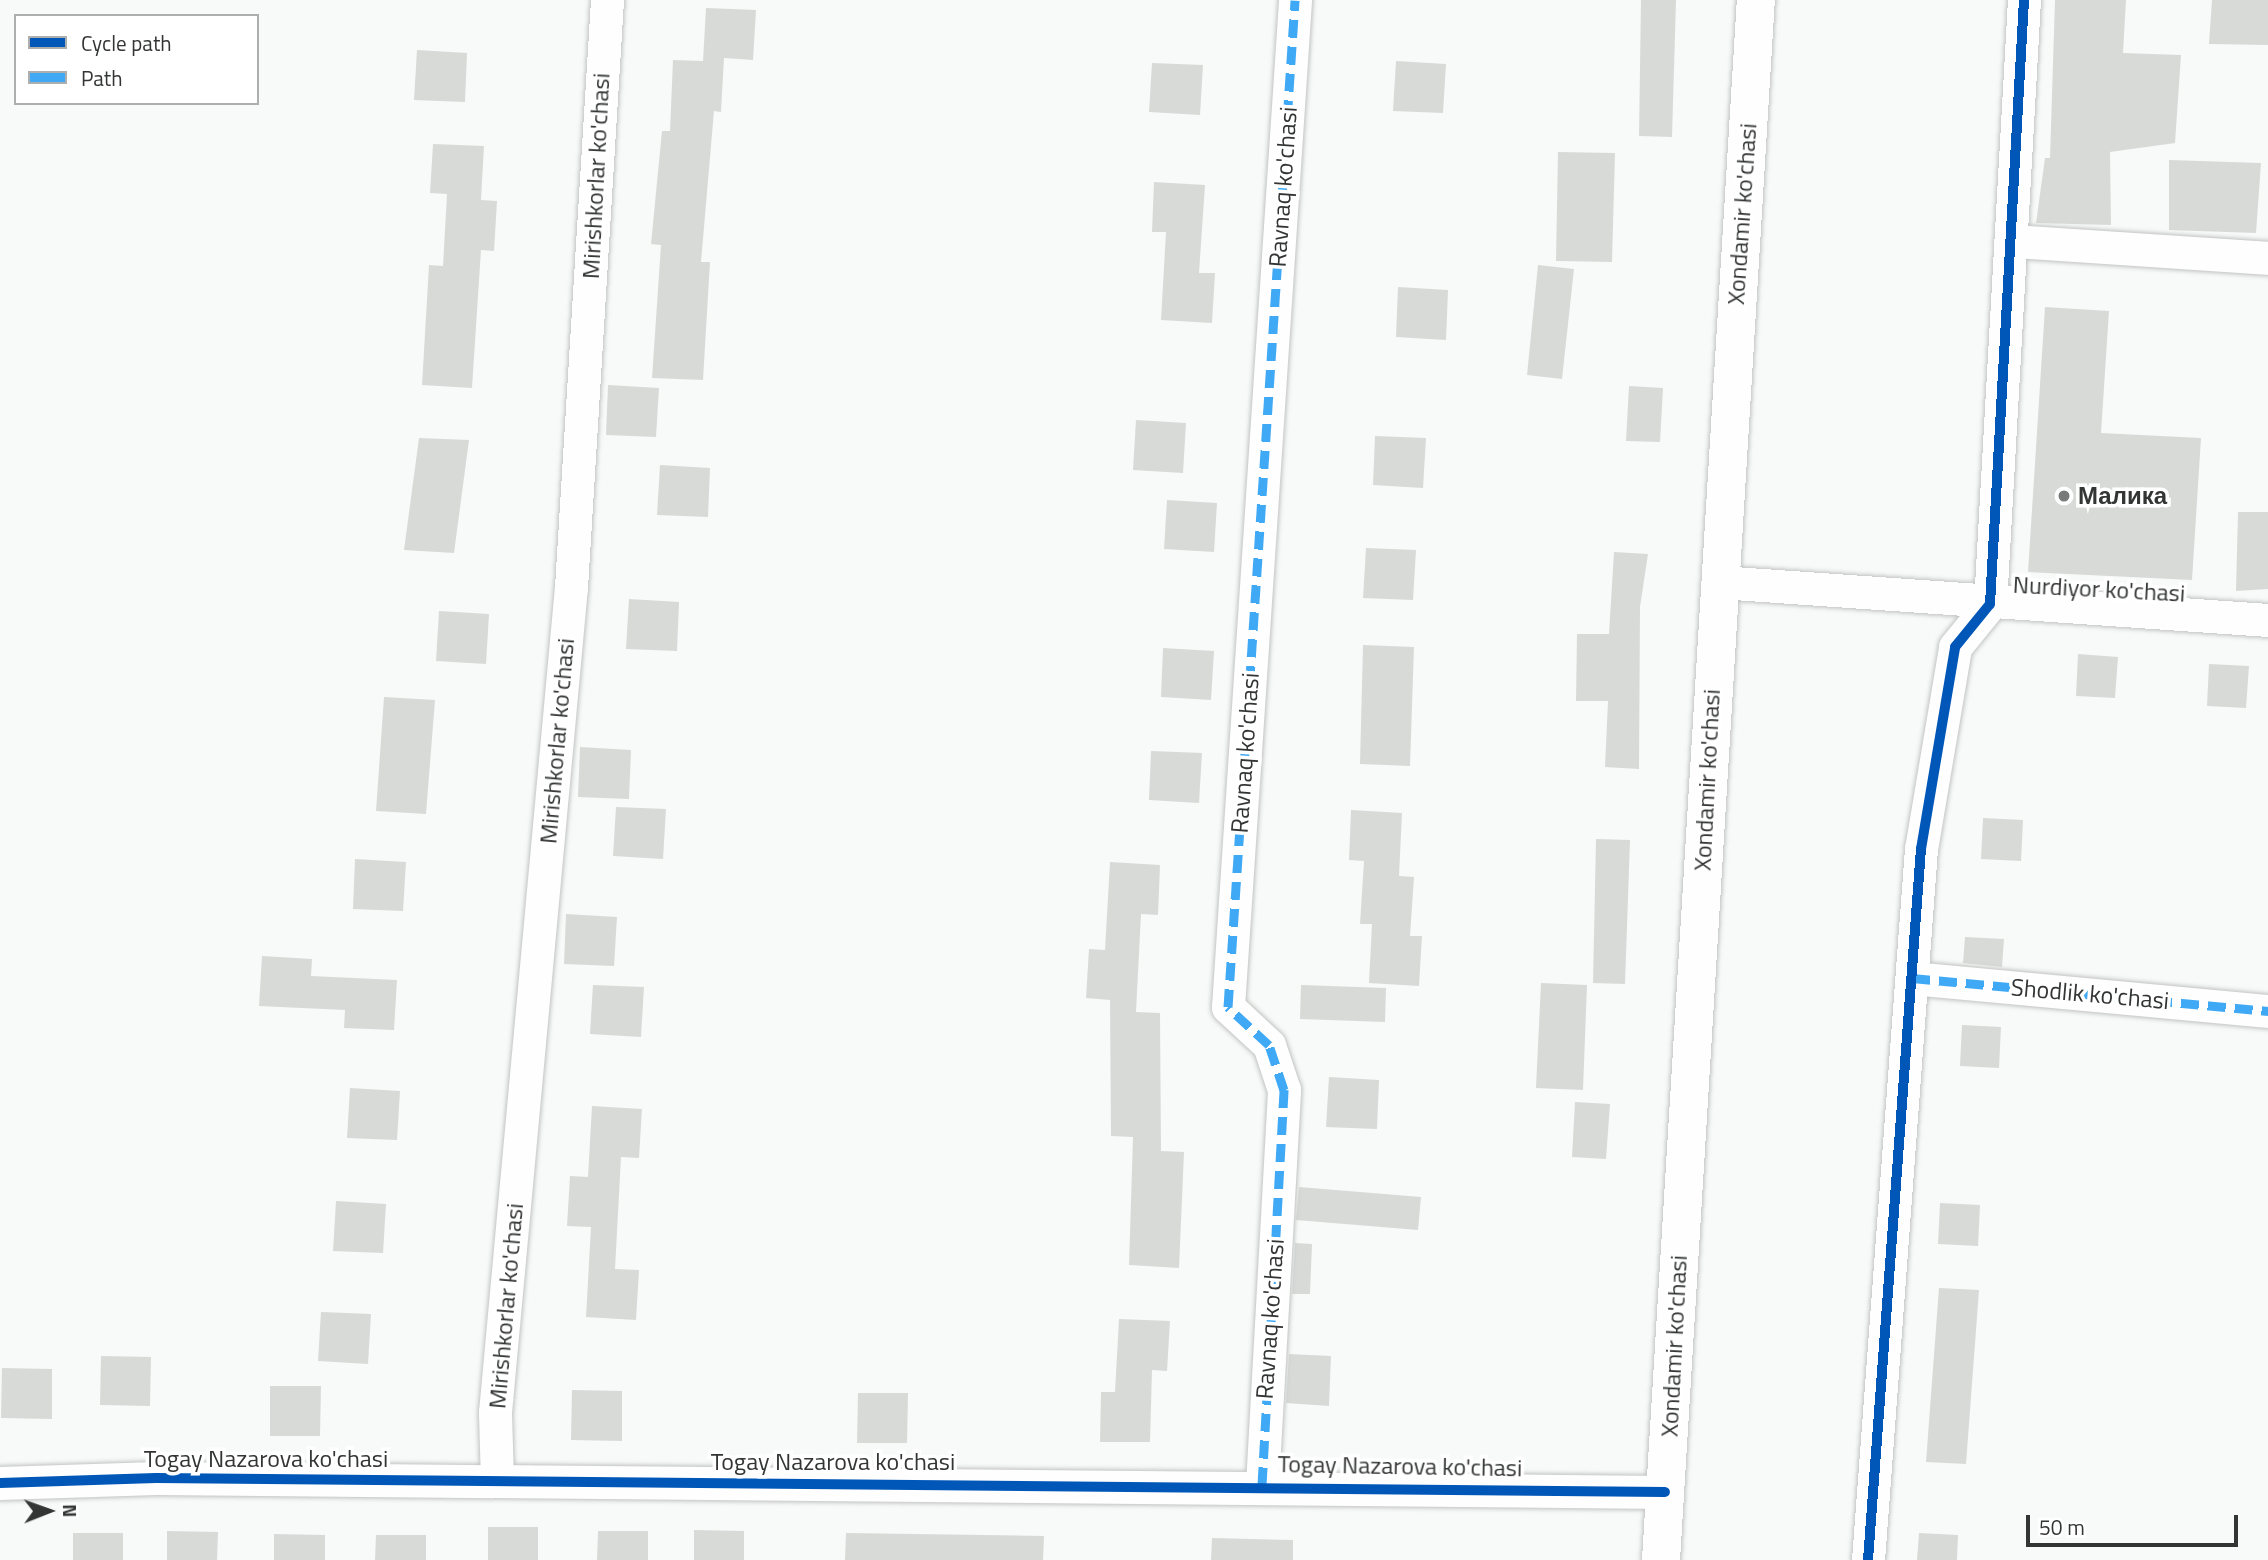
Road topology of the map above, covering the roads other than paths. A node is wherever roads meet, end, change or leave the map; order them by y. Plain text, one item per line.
1 (607, 0) edge
2 (1295, 0) edge
3 (1756, 0) edge
4 (2024, 0) edge
5 (2013, 241) junction
6 (2268, 258) edge
7 (1719, 582) junction
8 (1990, 604) junction
9 (2268, 620) edge
10 (1912, 978) junction
11 (2268, 1011) edge
12 (496, 1481) junction
13 (0, 1483) edge
14 (1262, 1485) junction
15 (1665, 1492) junction
16 (1661, 1560) edge
17 (1868, 1560) edge

1 - 12 street, Mirishkorlar ko'chasi
2 - 14 street, Ravnaq ko'chasi
3 - 7 main road, Xondamir ko'chasi
4 - 5 street
5 - 6 street
5 - 8 street
7 - 8 street, Nurdiyor ko'chasi
7 - 15 main road, Xondamir ko'chasi
8 - 9 street, Nurdiyor ko'chasi
8 - 10 street
10 - 11 street, Shodlik ko'chasi
10 - 17 street
12 - 13 street, Togay Nazarova ko'chasi
12 - 14 street, Togay Nazarova ko'chasi
14 - 15 street, Togay Nazarova ko'chasi
15 - 16 main road, Xondamir ko'chasi

